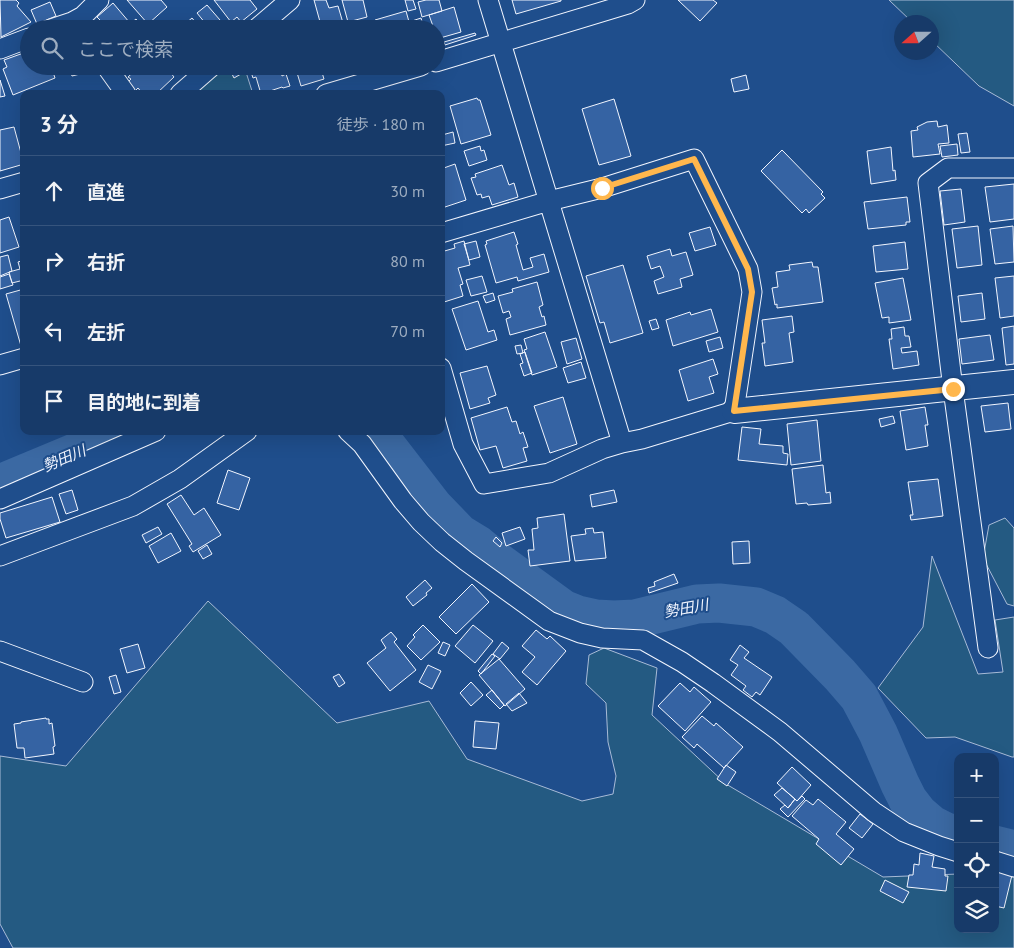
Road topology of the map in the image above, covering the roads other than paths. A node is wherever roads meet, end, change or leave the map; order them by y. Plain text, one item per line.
1 (99, 0) edge
2 (290, 0) edge
3 (488, 0) edge
4 (634, 0) edge
5 (79, 20) edge
6 (267, 20) edge
7 (20, 41) edge
8 (500, 43) junction
9 (0, 49) edge
10 (445, 59) edge
11 (112, 75) edge
12 (202, 75) edge
13 (390, 75) edge
14 (123, 90) edge
15 (185, 90) edge
16 (340, 90) edge
17 (1014, 168) edge
18 (20, 183) edge
19 (0, 189) edge
20 (548, 201) junction
21 (445, 232) edge
22 (20, 359) edge
23 (0, 365) edge
24 (445, 382) edge
25 (1014, 382) edge
26 (953, 389) junction
27 (734, 411) junction
28 (147, 435) edge
29 (241, 435) edge
30 (352, 435) edge
31 (622, 443) junction
32 (0, 499) edge
33 (0, 556) edge
34 (988, 648) dead end
35 (0, 651) edge
36 (83, 682) dead end
37 (954, 851) edge
38 (999, 863) edge
39 (1014, 867) edge

1 - 5 street
2 - 6 street
3 - 8 street
4 - 8 street
7 - 9 street
8 - 10 street
8 - 20 street
11 - 14 street
12 - 15 street
13 - 16 street
17 - 26 street
18 - 19 street
20 - 21 street
20 - 27 street
20 - 31 street
22 - 23 street
24 - 31 street
25 - 26 street
26 - 27 street
26 - 34 street
27 - 31 street
28 - 32 street
29 - 33 street
30 - 37 street
35 - 36 street
38 - 39 street

